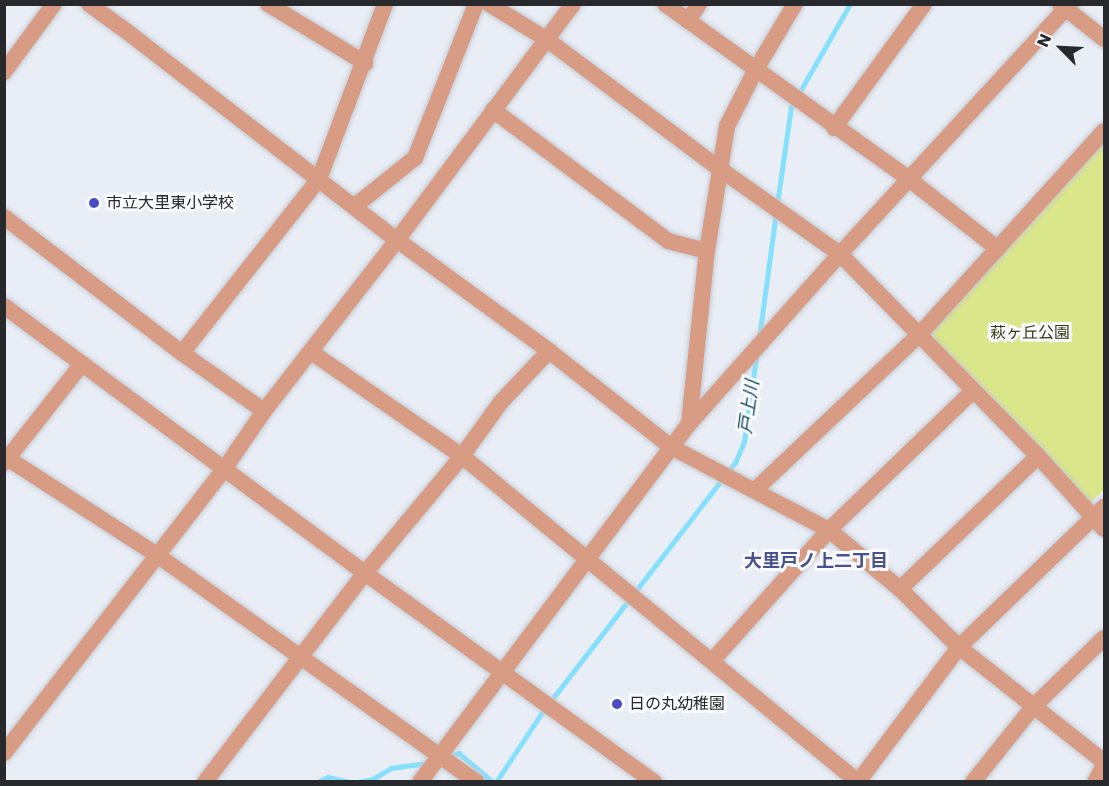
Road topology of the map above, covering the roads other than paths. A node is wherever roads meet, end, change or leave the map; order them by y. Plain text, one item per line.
1 (54, 4) edge
2 (89, 4) edge
3 (268, 4) edge
4 (385, 4) edge
5 (476, 4) edge
6 (489, 4) edge
7 (573, 4) edge
8 (665, 4) edge
9 (699, 4) edge
10 (795, 4) edge
11 (924, 4) edge
12 (1065, 6) edge
13 (688, 21) junction
14 (546, 39) junction
15 (1104, 39) edge
16 (365, 63) junction
17 (755, 71) junction
18 (4, 72) edge
19 (493, 110) junction
20 (834, 128) junction
21 (1104, 131) edge
22 (720, 169) junction
23 (319, 179) junction
24 (909, 179) junction
25 (355, 206) junction
26 (4, 217) edge
27 (397, 240) junction
28 (998, 249) junction
29 (706, 251) junction
30 (840, 254) junction
31 (4, 306) edge
32 (919, 335) junction
33 (549, 351) junction
34 (311, 352) junction
35 (182, 353) junction
36 (82, 364) junction
37 (973, 391) junction
38 (264, 411) junction
39 (689, 424) junction
40 (671, 447) junction
41 (462, 456) junction
42 (1038, 456) junction
43 (6, 459) edge
44 (225, 468) junction
45 (755, 490) junction
46 (1101, 518) edge
47 (830, 530) junction
48 (157, 555) junction
49 (586, 560) junction
50 (365, 573) junction
51 (900, 589) junction
52 (1104, 638) edge
53 (959, 648) junction
54 (301, 656) junction
55 (713, 660) junction
56 (501, 671) junction
57 (1033, 707) junction
58 (4, 753) edge
59 (441, 755) junction
60 (1104, 763) edge
61 (205, 782) edge
62 (420, 782) edge
63 (476, 782) edge
64 (654, 782) edge
65 (858, 782) edge
66 (973, 782) edge
67 (1095, 782) edge

1 - 18 street
2 - 23 street
3 - 16 street
4 - 16 street
5 - 25 street
6 - 14 street
7 - 14 street
8 - 13 street
9 - 13 street
10 - 17 street
11 - 20 street
12 - 15 street
12 - 24 street
13 - 17 street
14 - 19 street
14 - 22 street
16 - 23 street
17 - 20 street
17 - 22 street
19 - 27 street
19 - 29 street
20 - 24 street
21 - 28 street
22 - 29 street
22 - 30 street
23 - 25 street
23 - 35 street
24 - 28 street
24 - 30 street
25 - 27 street
26 - 35 street
27 - 33 street
27 - 34 street
28 - 32 street
29 - 39 street
30 - 32 street
30 - 39 street
31 - 36 street
32 - 37 street
32 - 45 street
33 - 40 street
33 - 41 street
34 - 38 street
34 - 41 street
35 - 38 street
36 - 43 street
36 - 44 street
37 - 42 street
37 - 47 street
38 - 44 street
39 - 40 street
40 - 45 street
40 - 49 street
41 - 49 street
41 - 50 street
42 - 46 street
42 - 51 street
43 - 48 street
44 - 48 street
44 - 50 street
45 - 47 street
46 - 53 street
47 - 51 street
47 - 55 street
48 - 54 street
48 - 58 street
49 - 55 street
49 - 56 street
50 - 54 street
50 - 56 street
51 - 53 street
52 - 57 street
53 - 57 street
53 - 65 street
54 - 59 street
54 - 61 street
55 - 65 street
56 - 59 street
56 - 64 street
57 - 60 street
57 - 66 street
59 - 62 street
59 - 63 street
60 - 67 street

